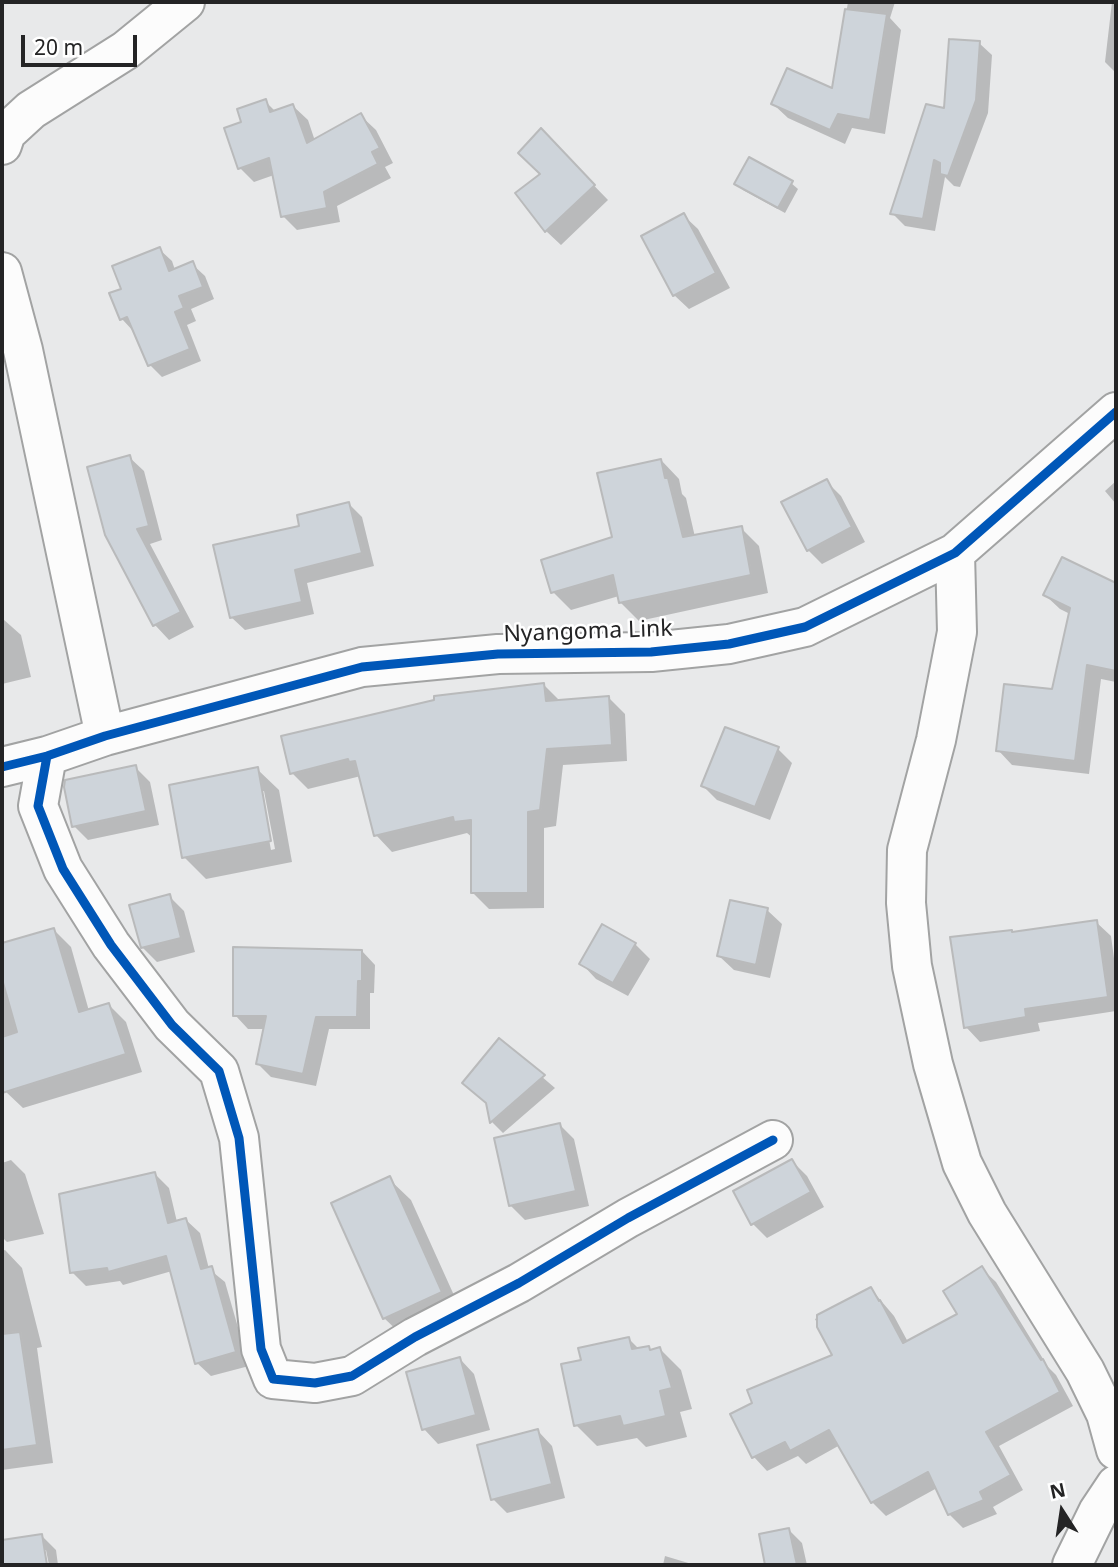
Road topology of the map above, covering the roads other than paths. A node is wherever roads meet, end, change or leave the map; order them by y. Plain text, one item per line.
1 (185, 2) edge
2 (2, 145) edge
3 (2, 272) edge
4 (1116, 412) edge
5 (955, 553) junction
6 (105, 736) junction
7 (47, 756) junction
8 (2, 767) edge
9 (773, 1140) dead end
10 (1116, 1450) edge
11 (1116, 1485) edge
12 (1072, 1565) edge

1 - 2 street
3 - 6 street
4 - 5 street, Nyangoma Link
5 - 6 street, Nyangoma Link
5 - 10 street
6 - 7 street, Nyangoma Link
7 - 8 street, Nyangoma Link
7 - 9 street
11 - 12 street

